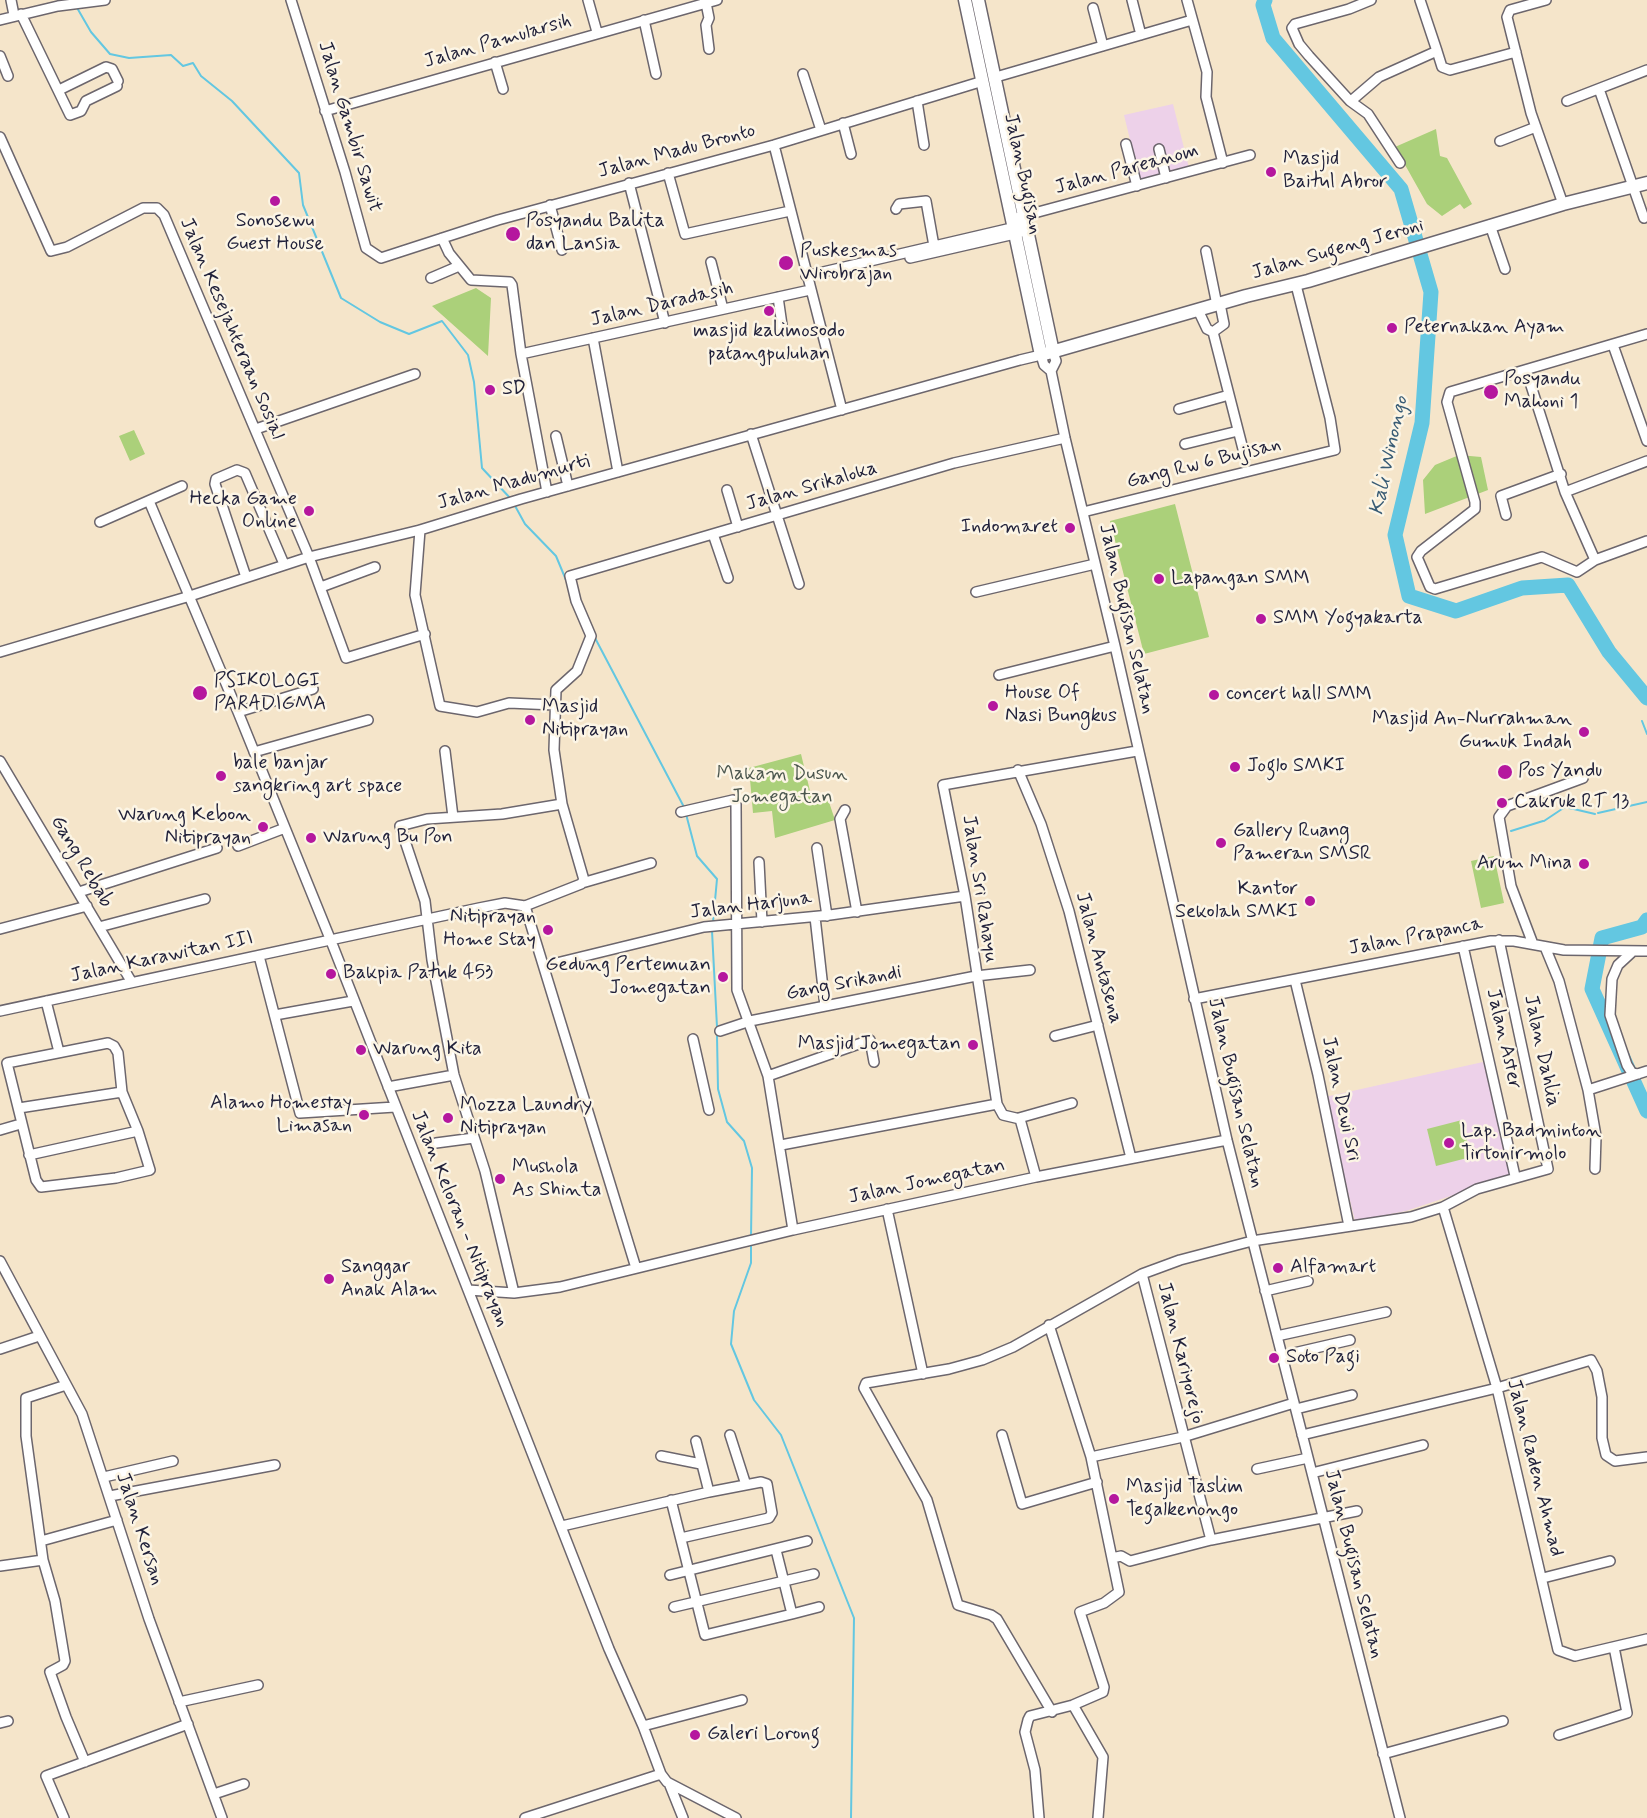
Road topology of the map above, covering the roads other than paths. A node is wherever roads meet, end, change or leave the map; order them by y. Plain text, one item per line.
1 (11, 0) edge
2 (105, 0) edge
3 (291, 0) edge
4 (588, 0) edge
5 (717, 0) edge
6 (965, 0) edge
7 (978, 0) edge
8 (1132, 0) edge
9 (1187, 0) edge
10 (1371, 0) edge
11 (1420, 0) edge
12 (1546, 0) edge
13 (706, 3) junction
14 (1092, 8) dead end
15 (17, 15) junction
16 (0, 20) edge
17 (644, 20) junction
18 (1192, 20) junction
19 (597, 32) junction
20 (1141, 35) junction
21 (1103, 46) junction
22 (709, 49) dead end
23 (1437, 51) junction
24 (1516, 52) junction
25 (0, 56) edge
26 (495, 62) junction
27 (1647, 70) edge
28 (656, 74) dead end
29 (803, 74) dead end
30 (8, 76) dead end
31 (996, 77) junction
32 (983, 81) junction
33 (503, 89) dead end
34 (1599, 89) junction
35 (59, 90) junction
36 (916, 101) junction
37 (1351, 101) junction
38 (1567, 101) dead end
39 (325, 111) junction
40 (843, 123) junction
41 (1536, 128) junction
42 (821, 130) junction
43 (0, 137) edge
44 (1500, 141) dead end
45 (1126, 144) dead end
46 (774, 145) junction
47 (924, 145) dead end
48 (1159, 149) dead end
49 (851, 154) dead end
50 (1250, 155) dead end
51 (1223, 163) junction
52 (1400, 163) dead end
53 (668, 173) junction
54 (1166, 178) junction
55 (628, 183) junction
56 (1647, 183) edge
57 (1137, 186) junction
58 (1632, 186) junction
59 (1563, 204) junction
60 (550, 205) junction
61 (896, 209) dead end
62 (790, 211) junction
63 (1644, 218) dead end
64 (1026, 224) junction
65 (1490, 225) junction
66 (1013, 227) junction
67 (442, 238) junction
68 (934, 246) junction
69 (562, 250) dead end
70 (1206, 251) dead end
71 (381, 258) joint
72 (711, 262) dead end
73 (459, 266) junction
74 (1505, 270) dead end
75 (431, 278) dead end
76 (808, 282) junction
77 (1296, 285) junction
78 (778, 297) junction
79 (1218, 304) junction
80 (723, 309) junction
81 (1198, 310) junction
82 (665, 323) junction
83 (783, 332) dead end
84 (1213, 332) junction
85 (1647, 334) edge
86 (593, 338) junction
87 (1613, 345) junction
88 (1047, 353) junction
89 (521, 354) junction
90 (1526, 370) junction
91 (415, 374) dead end
92 (1229, 395) junction
93 (1179, 409) dead end
94 (842, 410) junction
95 (256, 429) junction
96 (1238, 431) junction
97 (751, 434) junction
98 (556, 436) dead end
99 (1065, 438) junction
100 (1647, 441) edge
101 (1185, 444) dead end
102 (1245, 457) dead end
103 (1647, 461) edge
104 (618, 471) junction
105 (1560, 474) junction
106 (182, 486) dead end
107 (568, 486) junction
108 (728, 490) dead end
109 (547, 492) junction
110 (1565, 492) junction
111 (149, 501) junction
112 (1083, 512) junction
113 (1506, 515) dead end
114 (776, 516) junction
115 (100, 522) dead end
116 (738, 527) junction
117 (420, 530) junction
118 (713, 534) junction
119 (1647, 541) edge
120 (309, 556) junction
121 (1595, 560) junction
122 (284, 564) junction
123 (1095, 564) junction
124 (375, 567) dead end
125 (246, 577) junction
126 (728, 578) dead end
127 (799, 584) dead end
128 (321, 586) junction
129 (976, 592) dead end
130 (190, 596) junction
131 (425, 634) junction
132 (0, 640) edge
133 (1115, 645) junction
134 (2, 651) edge
135 (999, 675) dead end
136 (313, 689) dead end
137 (554, 705) junction
138 (238, 712) junction
139 (368, 720) dead end
140 (446, 751) dead end
141 (1137, 751) junction
142 (254, 752) junction
143 (0, 761) edge
144 (1018, 770) junction
145 (1583, 778) dead end
146 (562, 804) junction
147 (845, 810) dead end
148 (681, 812) dead end
149 (453, 817) junction
150 (285, 828) junction
151 (238, 846) dead end
152 (217, 848) dead end
153 (817, 848) dead end
154 (759, 862) dead end
155 (651, 864) dead end
156 (582, 883) junction
157 (79, 892) junction
158 (965, 896) junction
159 (205, 899) dead end
160 (87, 906) junction
161 (525, 906) junction
162 (857, 912) junction
163 (827, 916) junction
164 (815, 917) junction
165 (427, 919) junction
166 (762, 922) junction
167 (736, 924) junction
168 (99, 927) junction
169 (0, 929) edge
170 (1499, 940) junction
171 (331, 941) junction
172 (1533, 944) junction
173 (1463, 946) junction
174 (1545, 947) junction
175 (1647, 951) edge
176 (1631, 953) junction
177 (259, 956) junction
178 (544, 966) junction
179 (1030, 970) dead end
180 (975, 976) junction
181 (1295, 980) junction
182 (131, 981) junction
183 (1194, 999) junction
184 (48, 1001) junction
185 (353, 1001) junction
186 (825, 1006) junction
187 (0, 1011) edge
188 (276, 1015) junction
189 (750, 1021) junction
190 (1098, 1025) junction
191 (720, 1031) dead end
192 (1055, 1036) dead end
193 (693, 1039) dead end
194 (62, 1052) junction
195 (874, 1062) dead end
196 (1640, 1074) edge
197 (454, 1075) junction
198 (768, 1076) junction
199 (388, 1087) junction
200 (1588, 1090) junction
201 (122, 1092) junction
202 (1072, 1103) dead end
203 (997, 1104) junction
204 (395, 1107) junction
205 (19, 1108) junction
206 (709, 1110) dead end
207 (1019, 1118) junction
208 (17, 1125) dead end
209 (0, 1130) edge
210 (138, 1131) junction
211 (474, 1138) junction
212 (1227, 1140) junction
213 (436, 1143) dead end
214 (781, 1145) junction
215 (29, 1155) junction
216 (1131, 1158) junction
217 (1548, 1169) joint
218 (1595, 1169) dead end
219 (1515, 1176) junction
220 (1036, 1177) junction
221 (1443, 1207) junction
222 (887, 1209) junction
223 (1349, 1226) junction
224 (793, 1230) junction
225 (1252, 1241) junction
226 (0, 1261) edge
227 (636, 1268) junction
228 (1142, 1274) junction
229 (1308, 1281) dead end
230 (468, 1290) junction
231 (1265, 1292) junction
232 (514, 1293) junction
233 (1386, 1312) dead end
234 (1049, 1325) junction
235 (39, 1336) junction
236 (1277, 1336) junction
237 (1350, 1340) dead end
238 (0, 1349) edge
239 (1281, 1356) junction
240 (923, 1374) junction
241 (66, 1385) junction
242 (1497, 1389) junction
243 (1352, 1395) dead end
244 (1295, 1406) junction
245 (730, 1435) dead end
246 (1002, 1435) dead end
247 (1302, 1435) junction
248 (1184, 1437) junction
249 (696, 1441) dead end
250 (1423, 1444) dead end
251 (661, 1456) dead end
252 (1091, 1457) junction
253 (1647, 1457) edge
254 (1308, 1458) junction
255 (173, 1461) dead end
256 (701, 1464) junction
257 (275, 1466) dead end
258 (1257, 1468) dead end
259 (1312, 1473) junction
260 (104, 1478) junction
261 (1097, 1482) junction
262 (746, 1485) junction
263 (709, 1492) junction
264 (110, 1496) junction
265 (671, 1500) junction
266 (1357, 1511) dead end
267 (1322, 1519) junction
268 (117, 1520) junction
269 (562, 1526) junction
270 (681, 1539) junction
271 (1211, 1540) junction
272 (41, 1541) junction
273 (807, 1541) dead end
274 (776, 1550) junction
275 (1112, 1558) junction
276 (44, 1560) junction
277 (1610, 1560) dead end
278 (0, 1566) edge
279 (688, 1571) junction
280 (814, 1574) dead end
281 (670, 1575) dead end
282 (1543, 1578) junction
283 (783, 1583) junction
284 (696, 1603) junction
285 (819, 1606) dead end
286 (674, 1607) dead end
287 (792, 1614) junction
288 (1647, 1639) edge
289 (1614, 1647) junction
290 (258, 1685) dead end
291 (742, 1700) dead end
292 (179, 1702) junction
293 (1073, 1705) junction
294 (1052, 1712) junction
295 (1503, 1721) dead end
296 (188, 1724) junction
297 (644, 1726) junction
298 (1559, 1735) dead end
299 (1383, 1754) junction
300 (85, 1762) junction
301 (664, 1778) junction
302 (244, 1784) dead end
303 (214, 1794) junction
304 (554, 1813) edge
305 (64, 1818) edge
306 (222, 1818) edge
307 (525, 1818) edge
308 (683, 1818) edge
309 (736, 1818) edge
310 (1039, 1818) edge
311 (1098, 1818) edge
312 (1400, 1818) edge

1 - 15 street
2 - 15 street
3 - 39 street, Jalan Gambir Sawit
4 - 19 street
5 - 13 street, Jalan Pamularsih
6 - 32 main road, Jalan Bugisan
7 - 31 main road, Jalan Bugisan
8 - 20 street
9 - 18 street
10 - 37 street
11 - 23 street
12 - 24 street
13 - 17 street, Jalan Pamularsih
13 - 22 street
14 - 21 street
15 - 16 street
15 - 35 street
17 - 19 street, Jalan Pamularsih
17 - 28 street
18 - 20 street
18 - 51 street
19 - 26 street, Jalan Pamularsih
20 - 21 street
21 - 31 street
23 - 24 street
23 - 37 street
24 - 41 street
25 - 30 street
26 - 33 street
26 - 39 street, Jalan Pamularsih
27 - 34 street
29 - 42 street
31 - 32 main road
31 - 64 main road, Jalan Bugisan
32 - 36 street, Jalan Madu Bronto
32 - 66 main road, Jalan Bugisan
34 - 38 street
34 - 58 street
35 - 35 street
36 - 40 street, Jalan Madu Bronto
36 - 47 street
37 - 52 street
39 - 71 street, Jalan Gambir Sawit
40 - 42 street, Jalan Madu Bronto
40 - 49 street
41 - 44 street
41 - 59 street
42 - 46 street, Jalan Madu Bronto
43 - 95 street, Jalan Kesejahteraan Sosial
45 - 57 street
46 - 53 street, Jalan Madu Bronto
46 - 62 street
48 - 54 street
50 - 51 street, Jalan Pareanom
51 - 54 street, Jalan Pareanom
53 - 55 street, Jalan Madu Bronto
53 - 62 street
54 - 57 street, Jalan Pareanom
55 - 60 street, Jalan Madu Bronto
55 - 82 street
56 - 58 main road, Jalan Sugeng Jeroni
57 - 64 street, Jalan Pareanom
58 - 59 main road, Jalan Sugeng Jeroni
58 - 63 street
59 - 65 main road, Jalan Sugeng Jeroni
60 - 67 street, Jalan Madu Bronto
60 - 69 street
61 - 68 street
62 - 76 street
64 - 66 street, Jalan Daradasih
64 - 88 main road, Jalan Bugisan
65 - 74 street
65 - 77 main road, Jalan Sugeng Jeroni
66 - 68 street, Jalan Daradasih
66 - 76 street, Jalan Daradasih
66 - 88 main road, Jalan Bugisan
67 - 71 street, Jalan Madu Bronto
67 - 73 street
68 - 76 street, Jalan Daradasih
70 - 79 street
72 - 80 street
73 - 75 street
73 - 89 street
76 - 78 street, Jalan Daradasih
76 - 94 street
77 - 79 main road, Jalan Sugeng Jeroni
77 - 112 street, Gang Rw 6 Bujisan
78 - 80 street, Jalan Daradasih
78 - 83 street
79 - 81 main road, Jalan Sugeng Jeroni
79 - 84 street
80 - 82 street, Jalan Daradasih
81 - 84 street
81 - 88 main road, Jalan Sugeng Jeroni
82 - 86 street, Jalan Daradasih
84 - 92 street
85 - 87 street
86 - 89 street, Jalan Daradasih
86 - 104 street
87 - 90 street
87 - 100 street
88 - 94 street, Jalan Madumurti
88 - 99 street, Jalan Bugisan Selatan
89 - 109 street
90 - 105 street
90 - 121 street
91 - 95 street
92 - 93 street
92 - 96 street
94 - 97 street, Jalan Madumurti
95 - 120 street, Jalan Kesejahteraan Sosial
96 - 101 street
96 - 102 street
97 - 104 street, Jalan Madumurti
97 - 114 street
98 - 107 street
99 - 112 street, Jalan Bugisan Selatan
99 - 114 street, Jalan Srikaloka
103 - 110 street
104 - 107 street, Jalan Madumurti
105 - 110 street
105 - 113 street
106 - 111 street
107 - 109 street, Jalan Madumurti
108 - 116 street
109 - 117 street, Jalan Madumurti
110 - 121 street
111 - 115 street
111 - 130 street, Jalan Keloran - Nitiprayan
112 - 123 street, Jalan Bugisan Selatan
114 - 116 street, Jalan Srikaloka
114 - 127 street
116 - 118 street, Jalan Srikaloka
117 - 120 street, Jalan Madumurti
117 - 131 street
118 - 126 street
118 - 137 street, Jalan Srikaloka
119 - 121 street
120 - 122 street, Jalan Madumurti
120 - 128 street, Jalan Kesejahteraan Sosial
122 - 125 street, Jalan Madumurti
122 - 125 street
123 - 129 street
123 - 133 street, Jalan Bugisan Selatan
124 - 128 street
125 - 130 street, Jalan Madumurti
128 - 131 street, Jalan Kesejahteraan Sosial
130 - 134 street, Jalan Madumurti
130 - 138 street, Jalan Keloran - Nitiprayan
131 - 137 street
132 - 134 street
133 - 135 street
133 - 141 street, Jalan Bugisan Selatan
136 - 138 street
137 - 146 street
138 - 142 street, Jalan Keloran - Nitiprayan
139 - 142 street
140 - 149 street
141 - 144 street, Jalan Sri Rahayu
141 - 183 street, Jalan Bugisan Selatan
142 - 150 street, Jalan Keloran - Nitiprayan
143 - 157 street, Gang Rebab
144 - 158 street, Jalan Sri Rahayu
144 - 190 street, Jalan Antasena
145 - 172 street
146 - 149 street
146 - 156 street
147 - 162 street
148 - 167 street
149 - 165 street
150 - 151 street
150 - 171 street, Jalan Keloran - Nitiprayan
152 - 157 street
153 - 163 street
154 - 166 street
155 - 156 street
156 - 161 street
157 - 160 street, Gang Rebab
158 - 162 street, Jalan Harjuna
158 - 180 street, Jalan Sri Rahayu
159 - 168 street
160 - 168 street, Gang Rebab
160 - 169 street
161 - 165 street, Jalan Karawitan III
161 - 178 street
162 - 163 street, Jalan Harjuna
163 - 164 street, Jalan Harjuna
164 - 166 street, Jalan Harjuna
164 - 186 street
165 - 171 street, Jalan Karawitan III
165 - 197 street
166 - 167 street, Jalan Harjuna
167 - 178 street, Jalan Harjuna
167 - 189 street
168 - 182 street, Gang Rebab
170 - 172 street, Jalan Prapanca
170 - 173 street, Jalan Prapanca
170 - 217 street, Jalan Dahlia
171 - 177 street, Jalan Karawitan III
171 - 185 street, Jalan Keloran - Nitiprayan
172 - 174 street, Jalan Prapanca
173 - 181 street, Jalan Prapanca
173 - 219 street, Jalan Aster
174 - 176 street, Jalan Prapanca
174 - 200 street
175 - 176 street, Jalan Prapanca
176 - 196 street
177 - 182 street, Jalan Karawitan III
177 - 188 street
178 - 227 street
179 - 180 street, Gang Srikandi
180 - 186 street, Gang Srikandi
180 - 203 street, Jalan Sri Rahayu
181 - 183 street, Jalan Prapanca
181 - 223 street, Jalan Dewi Sri
182 - 184 street, Jalan Karawitan III
183 - 212 street, Jalan Bugisan Selatan
184 - 187 street, Jalan Karawitan III
184 - 194 street
185 - 188 street
185 - 199 street, Jalan Keloran - Nitiprayan
186 - 189 street, Gang Srikandi
188 - 204 street
189 - 191 street, Gang Srikandi
189 - 198 street
190 - 192 street
190 - 216 street, Jalan Antasena
193 - 206 street
194 - 201 street
194 - 205 street
195 - 198 street
196 - 200 street
197 - 199 street
197 - 211 street
198 - 214 street
199 - 204 street, Jalan Keloran - Nitiprayan
200 - 218 street
201 - 205 street
201 - 210 street
202 - 207 street
203 - 207 street
203 - 214 street
204 - 230 street, Jalan Keloran - Nitiprayan
205 - 215 street
207 - 220 street
208 - 209 street
210 - 215 street
210 - 215 street
211 - 213 street
211 - 232 street
212 - 216 street, Jalan Jomegatan
212 - 225 street, Jalan Bugisan Selatan
214 - 224 street
216 - 220 street, Jalan Jomegatan
217 - 219 street, Jalan Kariyorejo
219 - 221 street, Jalan Kariyorejo
220 - 222 street, Jalan Jomegatan
221 - 223 street, Jalan Kariyorejo
221 - 242 street, Jalan Raden Ahmad
222 - 224 street, Jalan Jomegatan
222 - 240 street
223 - 225 street, Jalan Kariyorejo
224 - 227 street, Jalan Jomegatan
225 - 228 street, Jalan Kariyorejo
225 - 231 street, Jalan Bugisan Selatan
226 - 235 street, Jalan Kersan
227 - 232 street, Jalan Jomegatan
228 - 234 street
228 - 248 street, Jalan Kariyorejo
229 - 231 street
230 - 232 street, Jalan Jomegatan
230 - 269 street, Jalan Keloran - Nitiprayan
231 - 236 street, Jalan Bugisan Selatan
233 - 236 street
234 - 240 street
234 - 252 street
235 - 238 street
235 - 241 street, Jalan Kersan
236 - 239 street, Jalan Bugisan Selatan
237 - 239 street
239 - 244 street, Jalan Bugisan Selatan
240 - 294 street
241 - 260 street, Jalan Kersan
241 - 272 street
242 - 247 street
242 - 253 street
242 - 282 street, Jalan Raden Ahmad
243 - 244 street
244 - 247 street, Jalan Bugisan Selatan
244 - 248 street
245 - 262 street
246 - 261 street
247 - 254 street, Jalan Bugisan Selatan
248 - 252 street, Jalan Kariyorejo
248 - 271 street
249 - 256 street
250 - 259 street
251 - 256 street
252 - 261 street
254 - 258 street
254 - 259 street, Jalan Bugisan Selatan
255 - 260 street
256 - 263 street
257 - 264 street
259 - 267 street, Jalan Bugisan Selatan
260 - 264 street, Jalan Kersan
261 - 275 street
262 - 263 street
262 - 270 street
263 - 265 street
264 - 268 street, Jalan Kersan
265 - 269 street
265 - 270 street
266 - 267 street
267 - 271 street
267 - 299 street, Jalan Bugisan Selatan
268 - 272 street
268 - 292 street, Jalan Kersan
269 - 297 street, Jalan Keloran - Nitiprayan
270 - 279 street
271 - 275 street
272 - 276 street
273 - 274 street
274 - 279 street
274 - 283 street
275 - 293 street
276 - 278 street
276 - 300 street
277 - 282 street
279 - 281 street
279 - 284 street
280 - 283 street
282 - 289 street, Jalan Raden Ahmad
283 - 284 street
283 - 287 street
284 - 286 street
284 - 287 street
285 - 287 street
288 - 289 street, Jalan Raden Ahmad
289 - 298 street
290 - 292 street
291 - 297 street
292 - 296 street, Jalan Kersan
293 - 294 street
293 - 311 street
294 - 310 street
295 - 299 street
296 - 300 street
296 - 303 street, Jalan Kersan
297 - 301 street, Jalan Keloran - Nitiprayan
299 - 312 street, Jalan Bugisan Selatan
300 - 305 street
301 - 304 street
301 - 308 street, Jalan Keloran - Nitiprayan
301 - 309 street
302 - 303 street
303 - 306 street, Jalan Kersan
304 - 307 street

